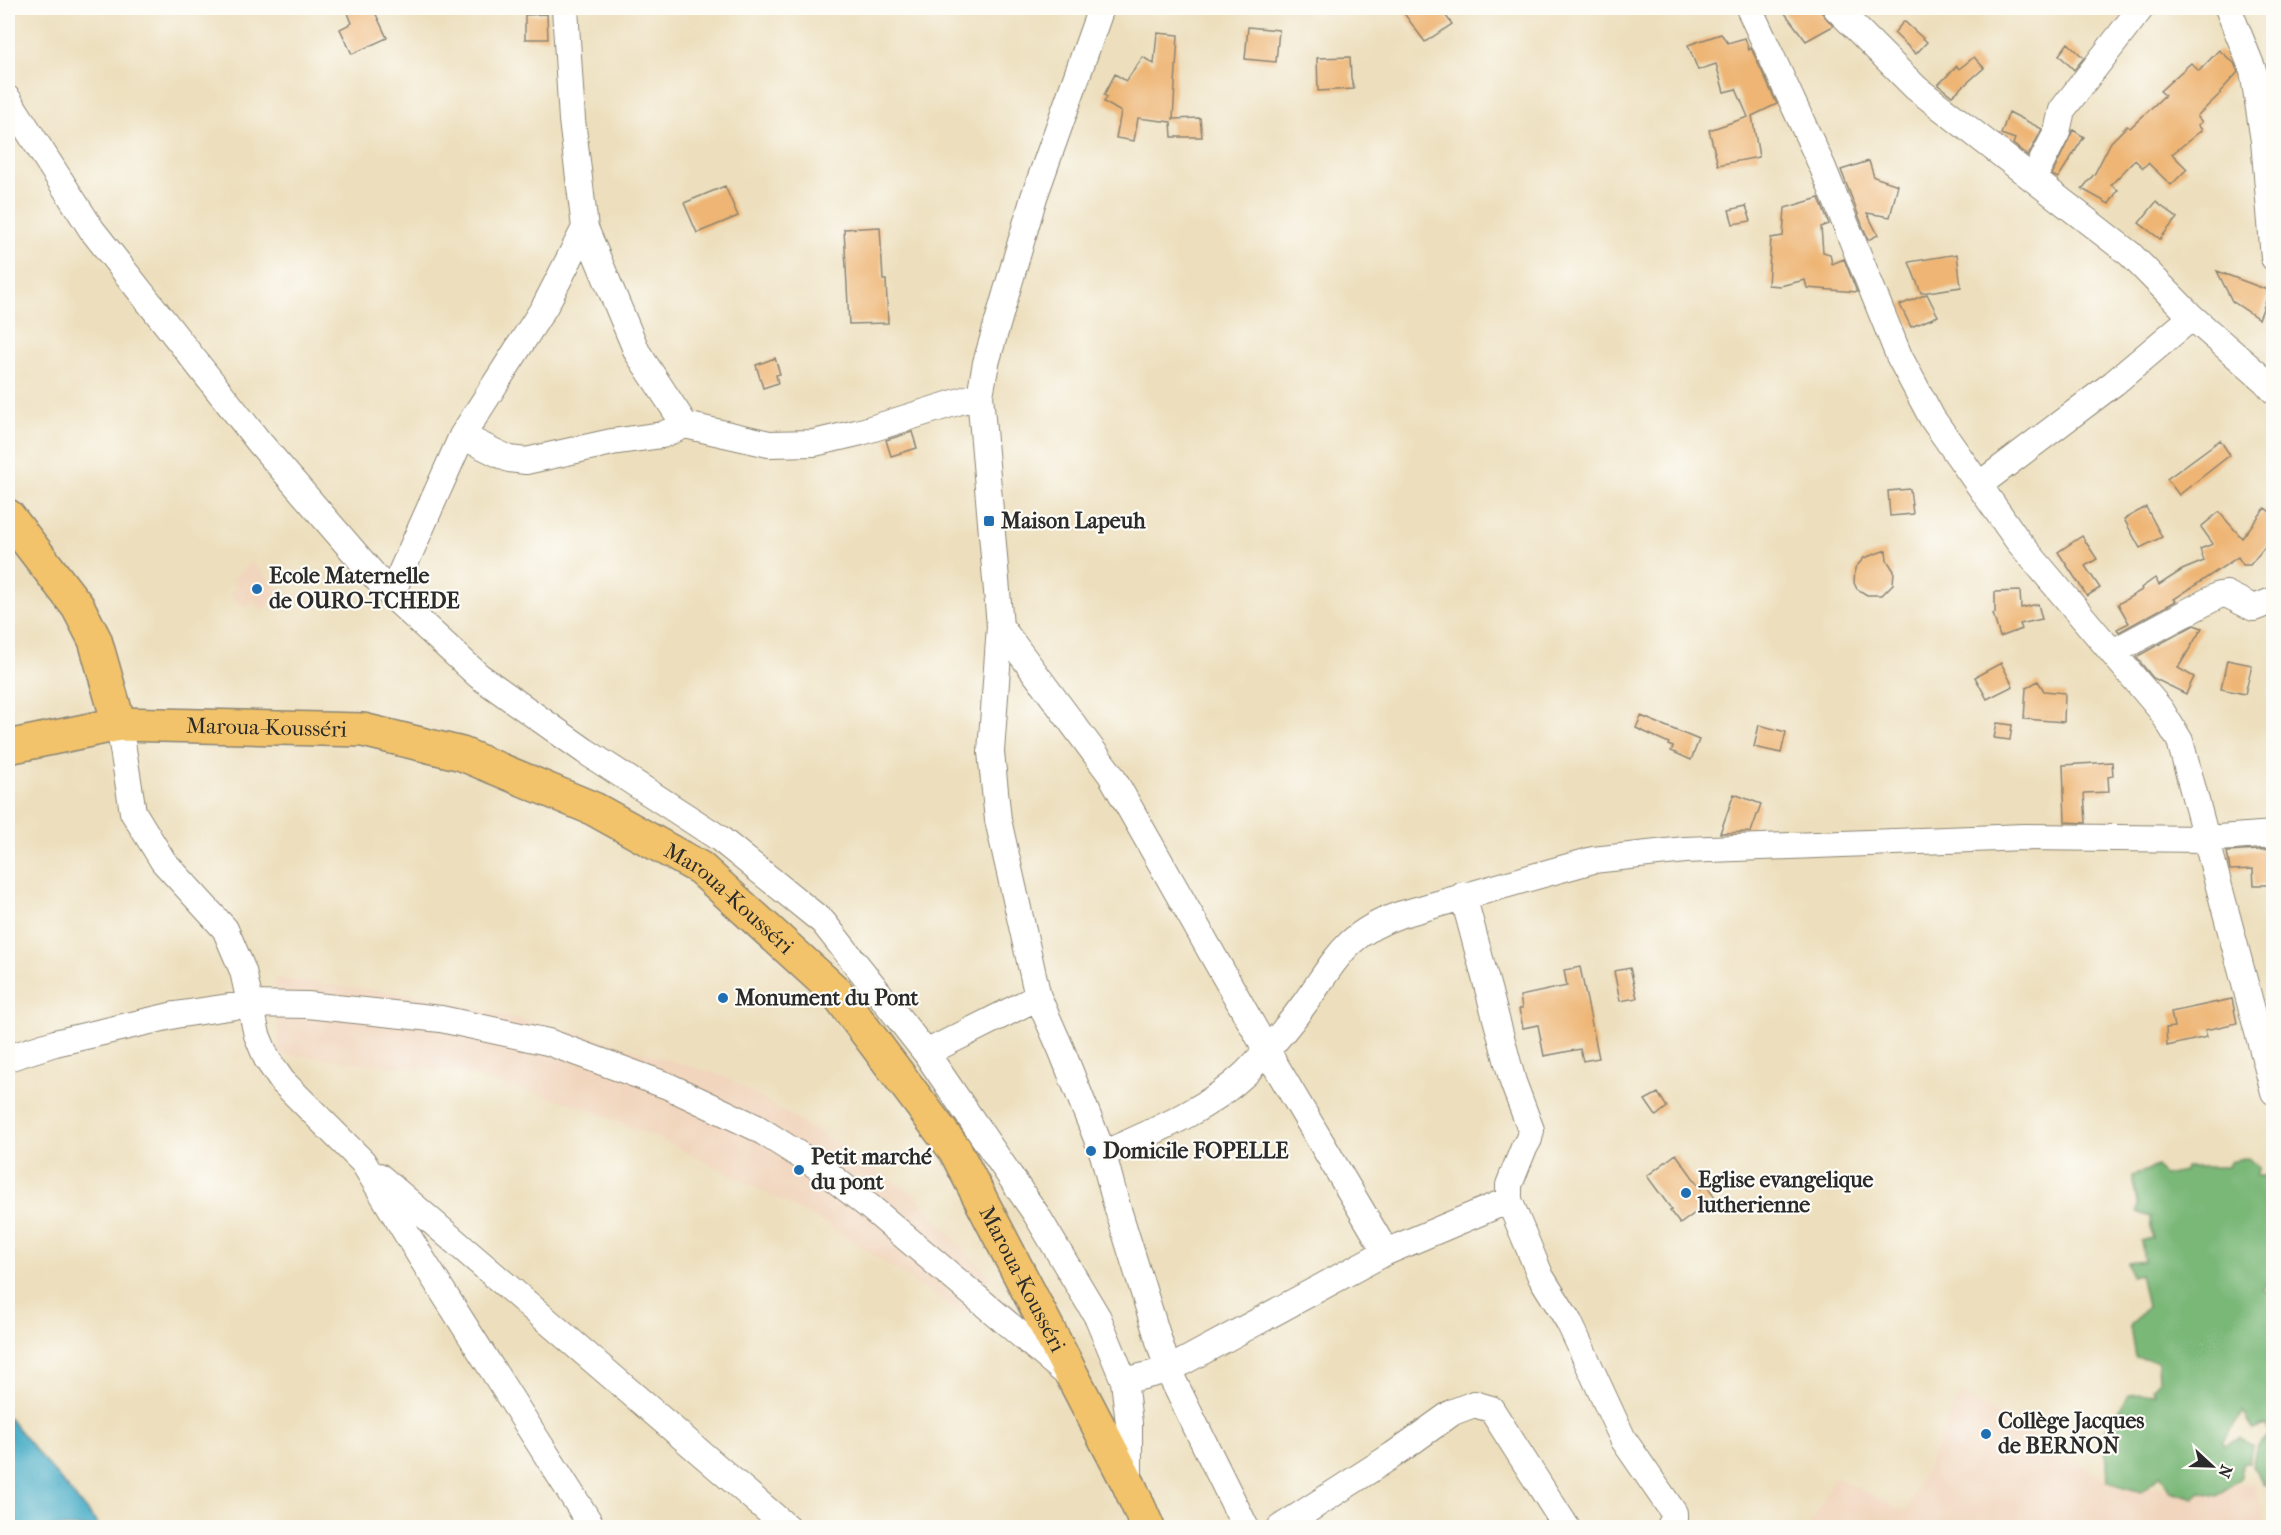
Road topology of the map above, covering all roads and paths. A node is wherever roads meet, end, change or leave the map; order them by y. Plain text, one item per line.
1 (565, 8) edge
2 (1101, 8) edge
3 (1749, 8) edge
4 (1836, 8) edge
5 (2141, 8) edge
6 (2228, 8) edge
7 (8, 99) edge
8 (2033, 179) junction
9 (585, 228) junction
10 (2274, 258) edge
11 (2192, 317) junction
12 (2271, 378) edge
13 (980, 395) junction
14 (685, 425) junction
15 (462, 436) junction
16 (1979, 485) junction
17 (8, 516) edge
18 (391, 595) junction
19 (2274, 600) edge
20 (1000, 626) junction
21 (2113, 652) junction
22 (119, 723) junction
23 (8, 747) edge
24 (2274, 834) edge
25 (2205, 838) junction
26 (1463, 896) junction
27 (1038, 997) junction
28 (249, 1004) junction
29 (1267, 1051) junction
30 (926, 1053) junction
31 (8, 1058) edge
32 (2274, 1092) edge
33 (1103, 1154) junction
34 (363, 1162) junction
35 (1509, 1200) junction
36 (1386, 1252) junction
37 (1168, 1370) junction
38 (1074, 1380) junction
39 (1124, 1381) junction
40 (1129, 1485) junction
41 (593, 1527) edge
42 (788, 1527) edge
43 (1148, 1527) edge
44 (1246, 1527) edge
45 (1280, 1527) edge
46 (1567, 1527) edge
47 (1669, 1527) edge

1 - 9 street
2 - 13 street
3 - 16 street
4 - 8 street
5 - 8 street
6 - 10 street
7 - 18 street
8 - 11 street
9 - 14 street
9 - 15 street
11 - 12 street
11 - 16 street
13 - 14 street
13 - 20 street
14 - 15 street
15 - 18 street
16 - 21 street
17 - 22 main road
18 - 30 street
19 - 21 street
20 - 27 street
20 - 29 street
21 - 25 street
22 - 23 main road, Maroua-Kousséri
22 - 28 street
22 - 38 main road, Maroua-Kousséri
24 - 25 street
25 - 26 street
25 - 32 street
26 - 29 street
26 - 35 street
27 - 30 street
27 - 33 street
28 - 31 street
28 - 34 street
28 - 38 street
29 - 33 street
29 - 36 street
30 - 39 street
33 - 37 street
34 - 41 street
34 - 42 street
35 - 36 street
35 - 47 street
36 - 37 street
37 - 39 street
37 - 44 street
38 - 40 main road, Maroua-Kousséri
39 - 40 street
40 - 43 main road, Maroua-Kousséri
45 - 46 street

